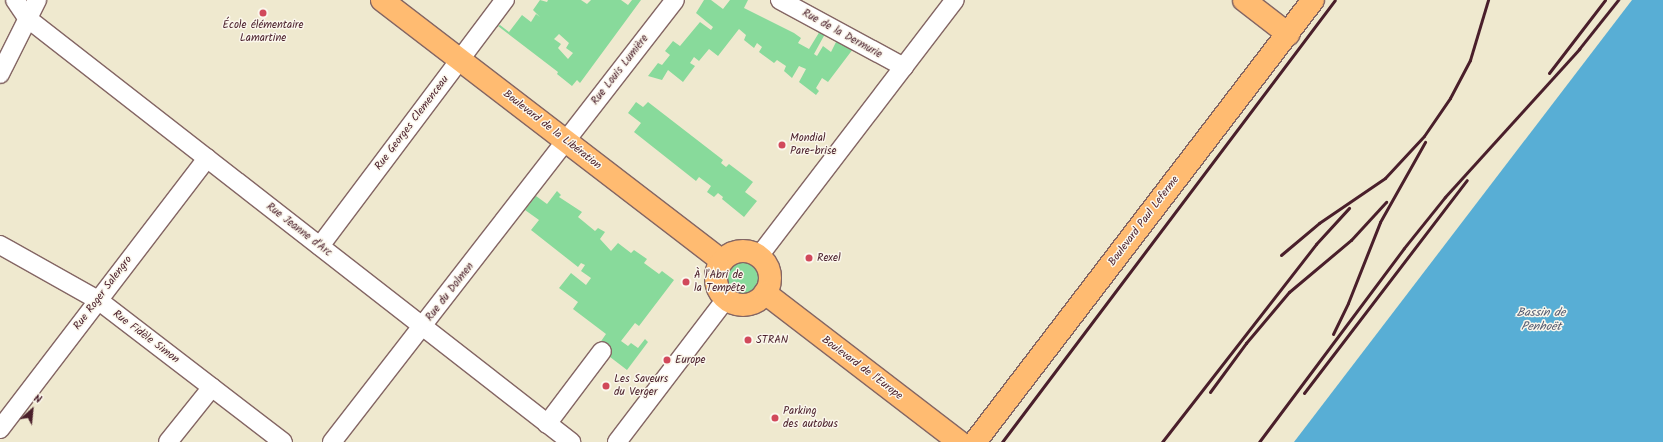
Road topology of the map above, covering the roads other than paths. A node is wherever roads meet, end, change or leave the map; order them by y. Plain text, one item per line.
1 (15, 0) edge
2 (37, 0) edge
3 (382, 0) edge
4 (505, 0) edge
5 (674, 0) edge
6 (780, 0) edge
7 (956, 0) edge
8 (1244, 0) edge
9 (1312, 0) edge
10 (27, 18) junction
11 (1288, 34) junction
12 (460, 60) junction
13 (904, 68) junction
14 (0, 74) edge
15 (566, 141) junction
16 (207, 158) junction
17 (0, 245) edge
18 (320, 246) junction
19 (759, 256) junction
20 (722, 261) junction
21 (765, 293) junction
22 (726, 299) junction
23 (98, 300) junction
24 (423, 327) junction
25 (602, 351) dead end
26 (212, 387) junction
27 (547, 424) junction
28 (0, 429) edge
29 (168, 442) edge
30 (283, 442) edge
31 (332, 442) edge
32 (571, 442) edge
33 (617, 442) edge
34 (959, 442) edge
35 (975, 442) edge

1 - 10 street, Rue Jeanne d'Arc
2 - 10 street
3 - 12 main road, Boulevard de la Libération
4 - 12 street, Rue Georges Clemenceau
5 - 15 street, Rue Louis Lumière
6 - 13 street, Rue de la Dermurie
7 - 13 street
8 - 11 main road
9 - 11 main road, Boulevard Paul Leferme
10 - 14 street
10 - 16 street, Rue Jeanne d'Arc
11 - 35 main road, Boulevard Paul Leferme
12 - 15 main road, Boulevard de la Libération
12 - 18 street, Rue Georges Clemenceau
13 - 19 street
15 - 20 main road, Boulevard de la Libération
15 - 24 street, Rue du Dolmen
16 - 18 street, Rue Jeanne d'Arc
16 - 23 street, Rue Roger Salengro
17 - 23 street, Rue Fidèle Simon
18 - 24 street, Rue Jeanne d'Arc
19 - 20 main road
19 - 21 main road
20 - 22 main road
21 - 22 main road
21 - 34 main road, Boulevard de l'Europe
22 - 33 street
23 - 26 street, Rue Fidèle Simon
23 - 28 street, Rue Roger Salengro
24 - 27 street, Rue Jeanne d'Arc
24 - 31 street, Rue du Dolmen
25 - 27 street
26 - 29 street
26 - 30 street, Rue Fidèle Simon
27 - 32 street, Rue Jeanne d'Arc

